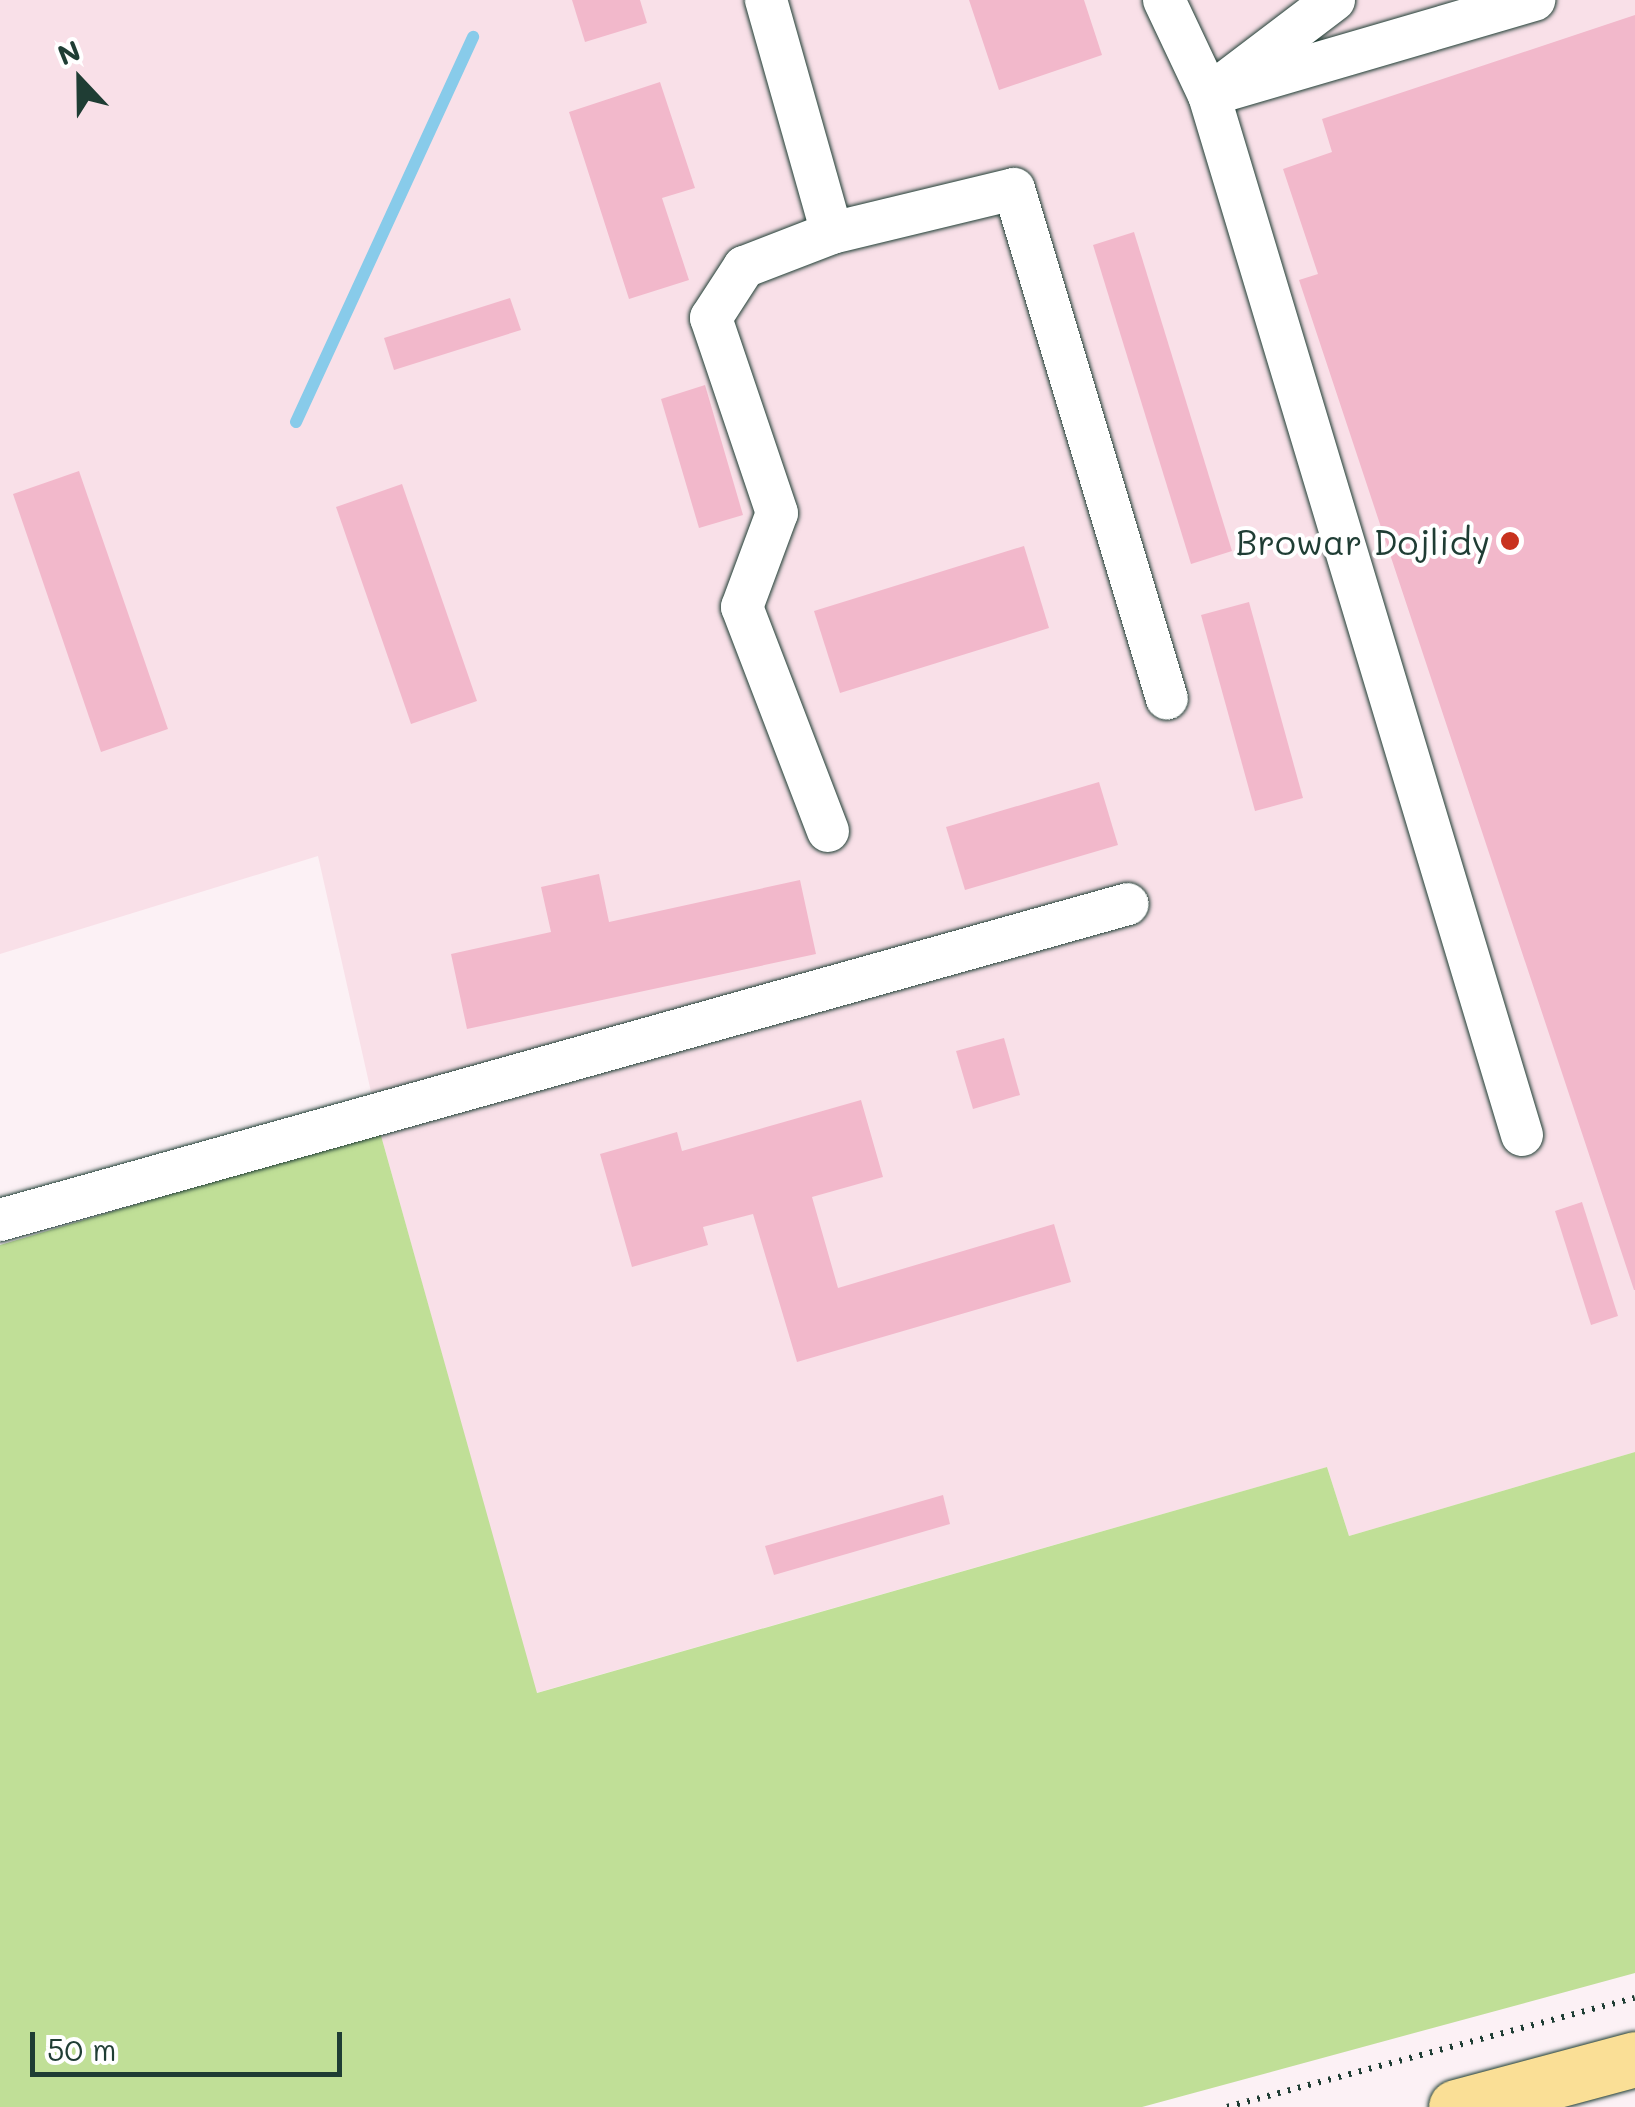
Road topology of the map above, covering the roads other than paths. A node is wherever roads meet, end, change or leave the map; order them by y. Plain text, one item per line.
1 (766, 0) edge
2 (1164, 0) edge
3 (1334, 0) edge
4 (1534, 0) edge
5 (1209, 96) junction
6 (832, 233) junction
7 (1166, 700) dead end
8 (828, 831) dead end
9 (1128, 904) dead end
10 (1522, 1135) dead end
11 (0, 1220) edge
12 (1635, 2059) edge
13 (1456, 2107) edge

1 - 6 lane
2 - 5 lane
3 - 5 lane
4 - 5 lane
5 - 10 lane
6 - 7 lane
6 - 8 lane
9 - 11 lane
12 - 13 main road

